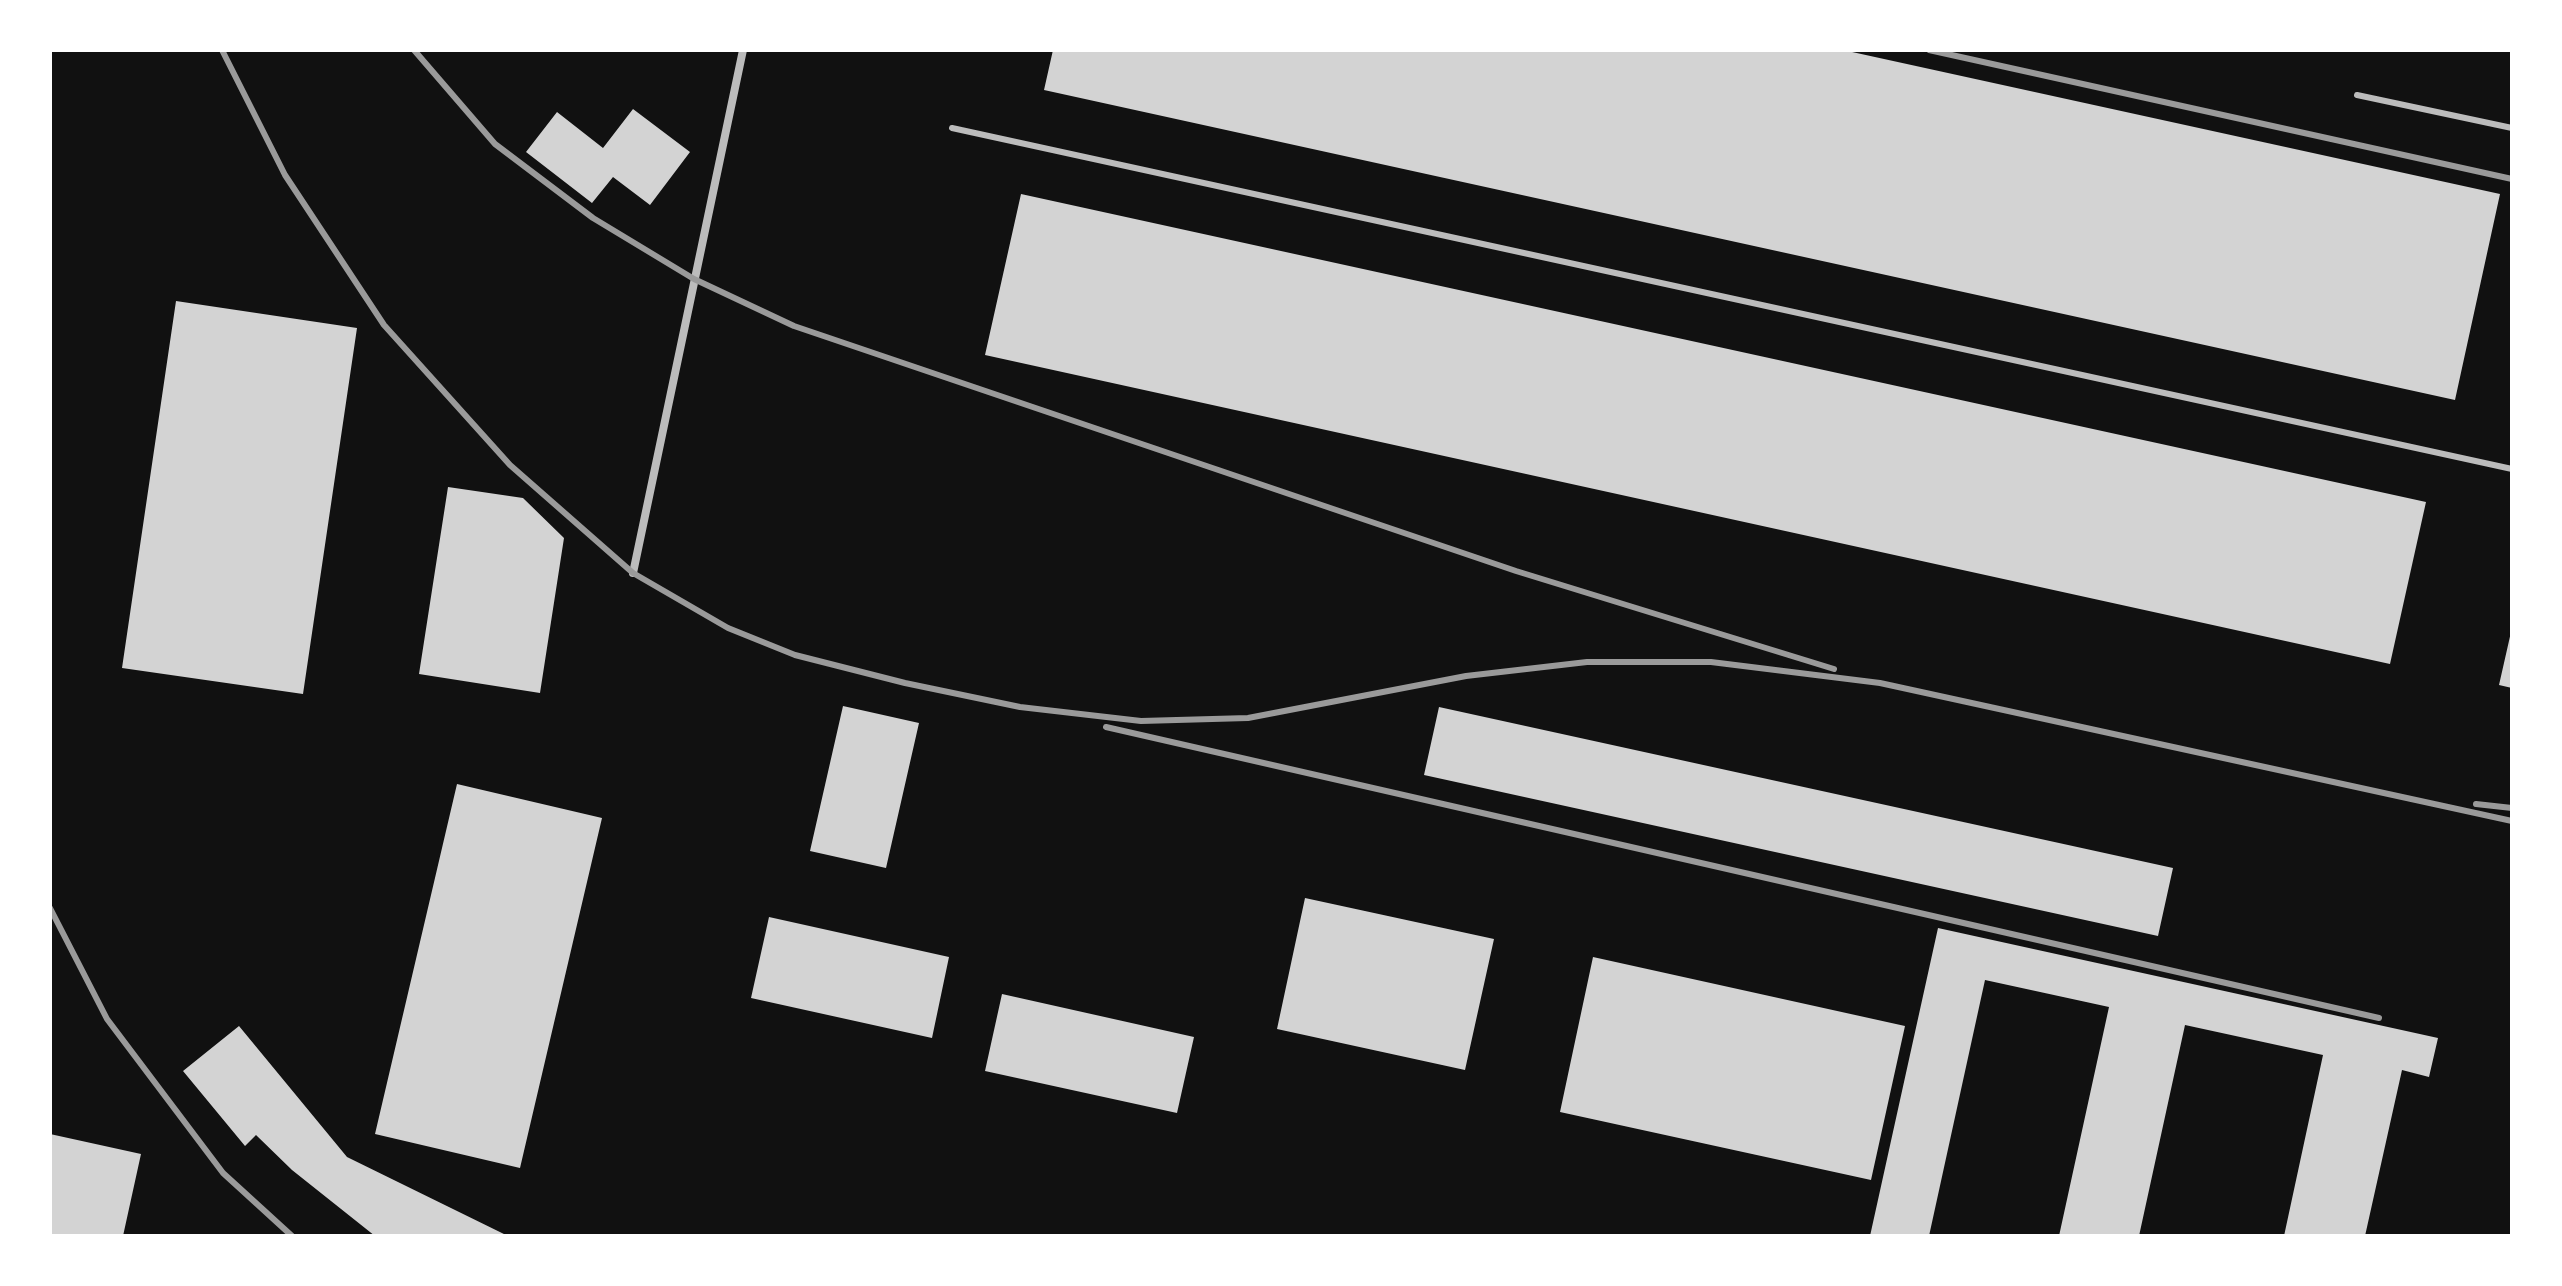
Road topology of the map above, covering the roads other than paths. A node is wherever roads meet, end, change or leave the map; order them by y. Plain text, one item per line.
1 (743, 50) edge
2 (2357, 95) dead end
3 (952, 128) dead end
4 (2512, 128) edge
5 (2512, 469) edge
6 (633, 573) dead end

1 - 6 street
2 - 4 lane
3 - 5 lane

